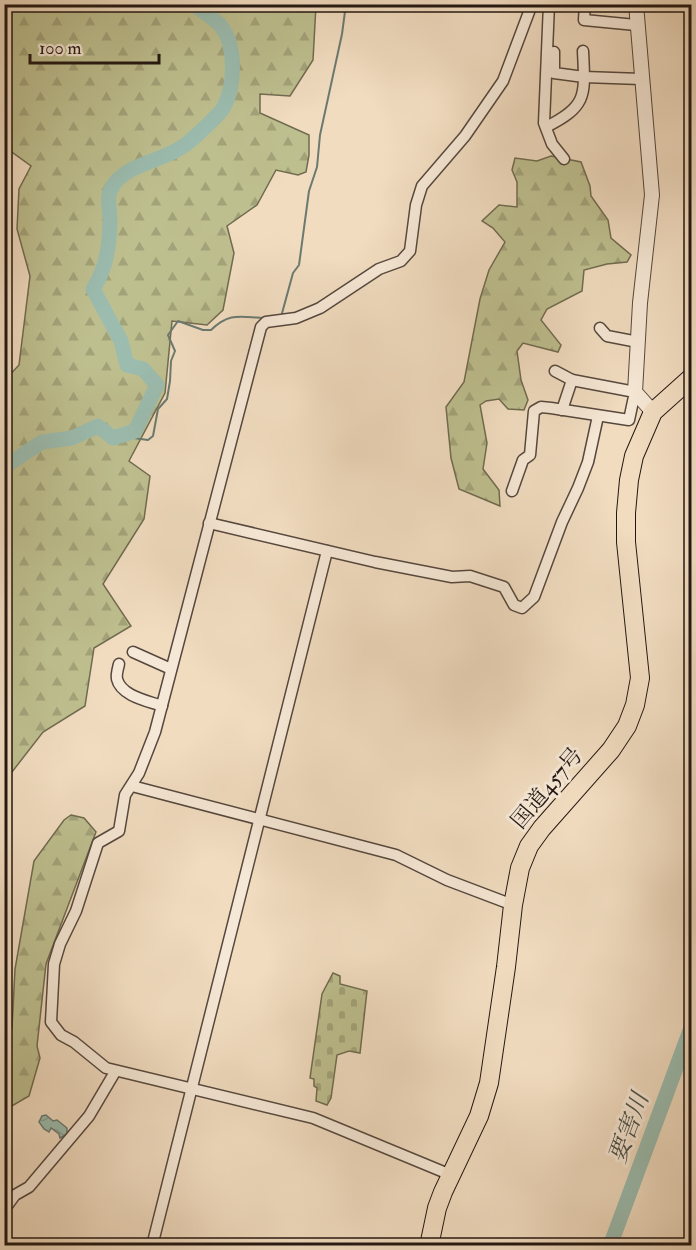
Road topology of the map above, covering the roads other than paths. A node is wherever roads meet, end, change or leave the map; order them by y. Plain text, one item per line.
1 (532, 4) edge
2 (549, 4) edge
3 (585, 4) edge
4 (636, 4) edge
5 (636, 25) junction
6 (583, 51) dead end
7 (554, 52) dead end
8 (584, 76) junction
9 (641, 79) junction
10 (546, 127) junction
11 (564, 159) dead end
12 (600, 328) dead end
13 (638, 342) junction
14 (555, 371) dead end
15 (692, 377) edge
16 (572, 380) junction
17 (635, 392) junction
18 (562, 410) junction
19 (653, 412) junction
20 (598, 416) junction
21 (512, 491) dead end
22 (209, 523) junction
23 (327, 551) junction
24 (134, 652) dead end
25 (119, 664) dead end
26 (171, 669) junction
27 (162, 706) junction
28 (132, 786) junction
29 (260, 819) junction
30 (513, 904) junction
31 (115, 1072) junction
32 (192, 1089) junction
33 (451, 1175) junction
34 (4, 1210) edge
35 (152, 1245) edge
36 (429, 1245) edge

1 - 22 street
2 - 10 street
3 - 5 street
4 - 5 street
5 - 9 street
6 - 8 street
7 - 8 street
8 - 9 street
8 - 10 street
9 - 13 street
10 - 11 street
12 - 13 street
13 - 17 street
14 - 16 street
15 - 19 highway, 国道457号
16 - 17 street
16 - 18 street
17 - 19 street
17 - 20 street
18 - 20 street
18 - 21 street
19 - 30 highway, 国道457号
20 - 23 street
22 - 23 street
22 - 26 street
23 - 29 street
24 - 26 street
25 - 27 street
26 - 27 street
27 - 28 street
28 - 29 street
28 - 31 street
29 - 30 street
29 - 32 street
30 - 33 highway, 国道457号
31 - 32 street
31 - 34 street
32 - 33 street
32 - 35 street
33 - 36 highway, 国道457号

